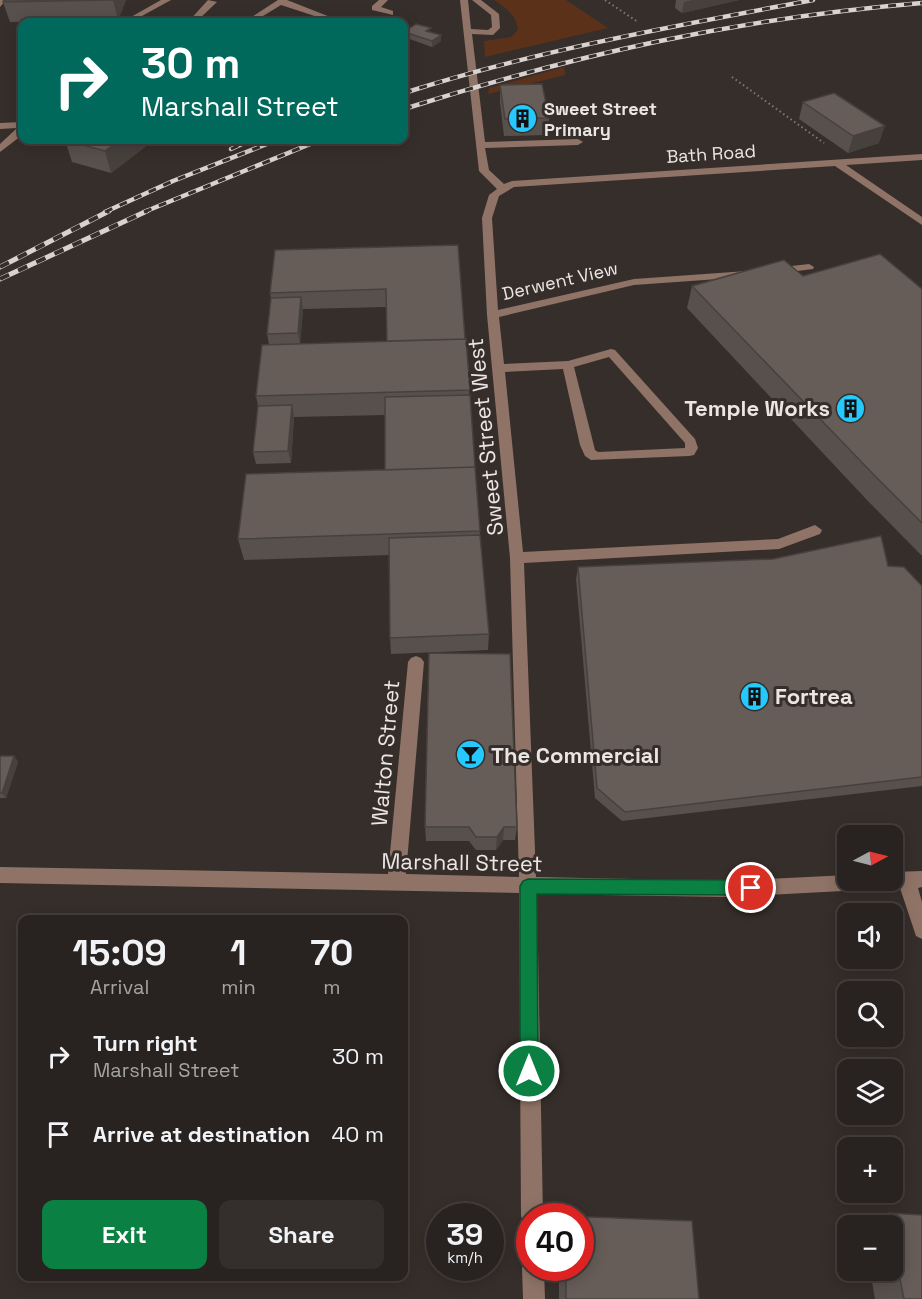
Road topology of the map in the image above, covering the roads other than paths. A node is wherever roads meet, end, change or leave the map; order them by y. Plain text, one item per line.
1 (2, 0) edge
2 (212, 0) edge
3 (384, 0) edge
4 (464, 0) edge
5 (477, 0) edge
6 (162, 1) edge
7 (282, 1) edge
8 (0, 5) edge
9 (390, 13) dead end
10 (133, 18) edge
11 (197, 18) edge
12 (254, 18) edge
13 (328, 18) edge
14 (467, 31) junction
15 (0, 126) edge
16 (18, 126) edge
17 (18, 134) edge
18 (578, 142) dead end
19 (480, 145) junction
20 (0, 149) edge
21 (922, 157) edge
22 (836, 162) junction
23 (503, 188) junction
24 (922, 222) edge
25 (809, 267) dead end
26 (493, 315) junction
27 (568, 365) junction
28 (500, 368) junction
29 (815, 530) dead end
30 (517, 558) junction
31 (416, 662) edge
32 (0, 875) edge
33 (915, 880) edge
34 (396, 883) junction
35 (528, 886) junction
36 (922, 930) edge
37 (532, 1203) edge
38 (533, 1281) edge
39 (534, 1299) edge

1 - 8 street
2 - 11 street
3 - 9 street
4 - 14 street
5 - 14 street
6 - 10 street
7 - 12 street
7 - 13 street
14 - 19 street
15 - 16 street
17 - 20 street
18 - 19 street
19 - 23 street
21 - 22 street, Bath Road
22 - 23 street, Bath Road
22 - 24 street
23 - 26 street, Sweet Street West
25 - 26 street, Derwent View
26 - 28 street, Sweet Street West
27 - 27 street
27 - 28 street
28 - 30 street, Sweet Street West
29 - 30 street
30 - 35 street, Sweet Street West
31 - 34 street, Walton Street
32 - 34 street, Marshall Street
33 - 35 street, Marshall Street
33 - 36 street
34 - 35 street, Marshall Street
35 - 37 street, Sweet Street West
38 - 39 street

